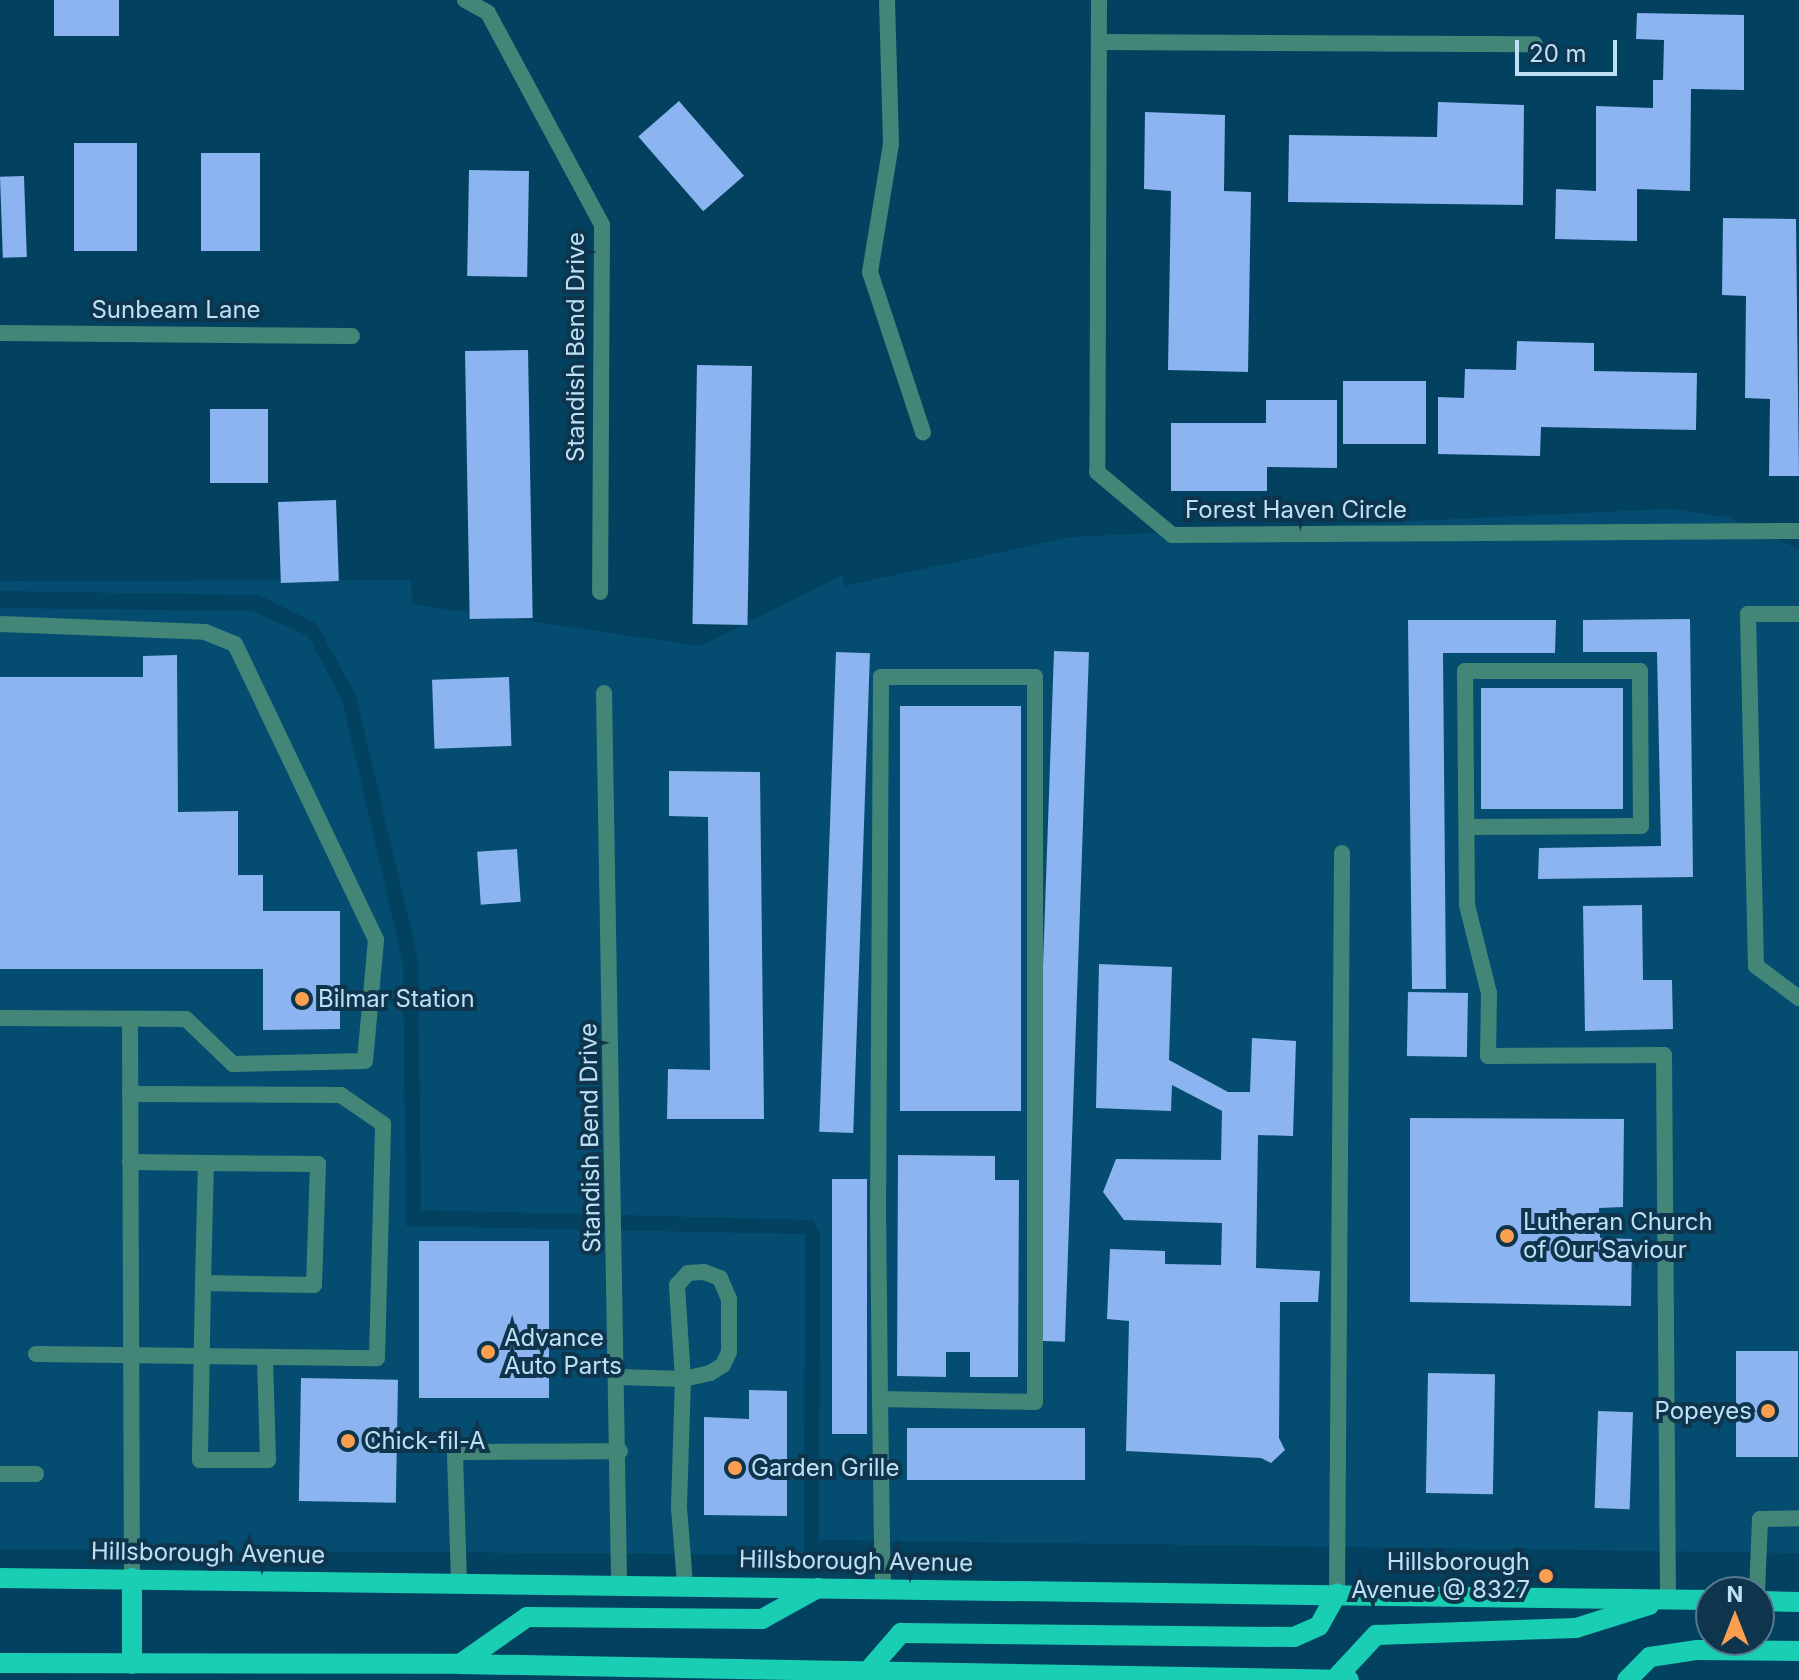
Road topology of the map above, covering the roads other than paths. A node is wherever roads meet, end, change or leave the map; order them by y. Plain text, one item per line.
1 (465, 0) edge
2 (887, 0) edge
3 (1099, 0) edge
4 (1099, 42) junction
5 (1535, 44) dead end
6 (0, 333) edge
7 (352, 336) dead end
8 (923, 432) dead end
9 (1799, 531) edge
10 (600, 592) dead end
11 (1799, 614) edge
12 (0, 624) edge
13 (604, 693) dead end
14 (1467, 827) junction
15 (1342, 853) dead end
16 (1799, 998) edge
17 (0, 1018) edge
18 (130, 1019) junction
19 (130, 1094) junction
20 (130, 1162) junction
21 (206, 1163) junction
22 (203, 1283) junction
23 (36, 1354) dead end
24 (129, 1354) junction
25 (201, 1355) junction
26 (265, 1357) junction
27 (619, 1377) junction
28 (683, 1379) junction
29 (880, 1399) junction
30 (620, 1451) junction
31 (0, 1474) edge
32 (36, 1474) dead end
33 (1799, 1518) edge
34 (1758, 1576) edge
35 (0, 1578) edge
36 (132, 1578) junction
37 (459, 1582) junction
38 (619, 1583) junction
39 (685, 1584) junction
40 (822, 1586) junction
41 (883, 1587) junction
42 (1337, 1594) junction
43 (1668, 1599) junction
44 (1695, 1600) edge
45 (1775, 1601) edge
46 (1799, 1602) edge
47 (1799, 1651) edge
48 (0, 1663) edge
49 (132, 1664) junction
50 (41, 1672) edge
51 (460, 1672) edge
52 (867, 1676) edge
53 (1000, 1677) edge
54 (1334, 1680) edge
55 (1349, 1680) edge
56 (1627, 1680) edge

1 - 10 street, Standish Bend Drive
2 - 8 street
3 - 4 street, Forest Haven Circle
4 - 5 street
4 - 9 street, Forest Haven Circle
6 - 7 street, Sunbeam Lane
11 - 16 street
12 - 18 street
13 - 27 street, Standish Bend Drive
14 - 14 street
14 - 43 street
15 - 42 street
17 - 18 street
18 - 19 street
19 - 20 street
19 - 26 street
20 - 21 street
20 - 24 street
21 - 22 street
21 - 22 street
22 - 25 street
23 - 24 street
24 - 25 street
24 - 36 street
25 - 26 street
25 - 26 street
27 - 28 street
27 - 30 street, Standish Bend Drive
28 - 28 street
28 - 39 street
29 - 29 street
29 - 41 street
30 - 37 street
30 - 38 street, Standish Bend Drive
31 - 32 street
33 - 34 street
35 - 36 main road, Hillsborough Avenue
36 - 37 main road, Hillsborough Avenue
36 - 49 main road
37 - 38 main road, Hillsborough Avenue
38 - 39 main road, Hillsborough Avenue
39 - 40 main road, Hillsborough Avenue
40 - 41 main road, Hillsborough Avenue
40 - 51 main road
41 - 42 main road, Hillsborough Avenue
42 - 43 main road, Hillsborough Avenue
42 - 52 main road
43 - 44 main road, Hillsborough Avenue
43 - 54 main road
45 - 46 main road
47 - 56 main road
48 - 50 main road
49 - 50 main road
49 - 51 main road
51 - 52 main road
52 - 53 main road
53 - 54 main road
54 - 55 main road

